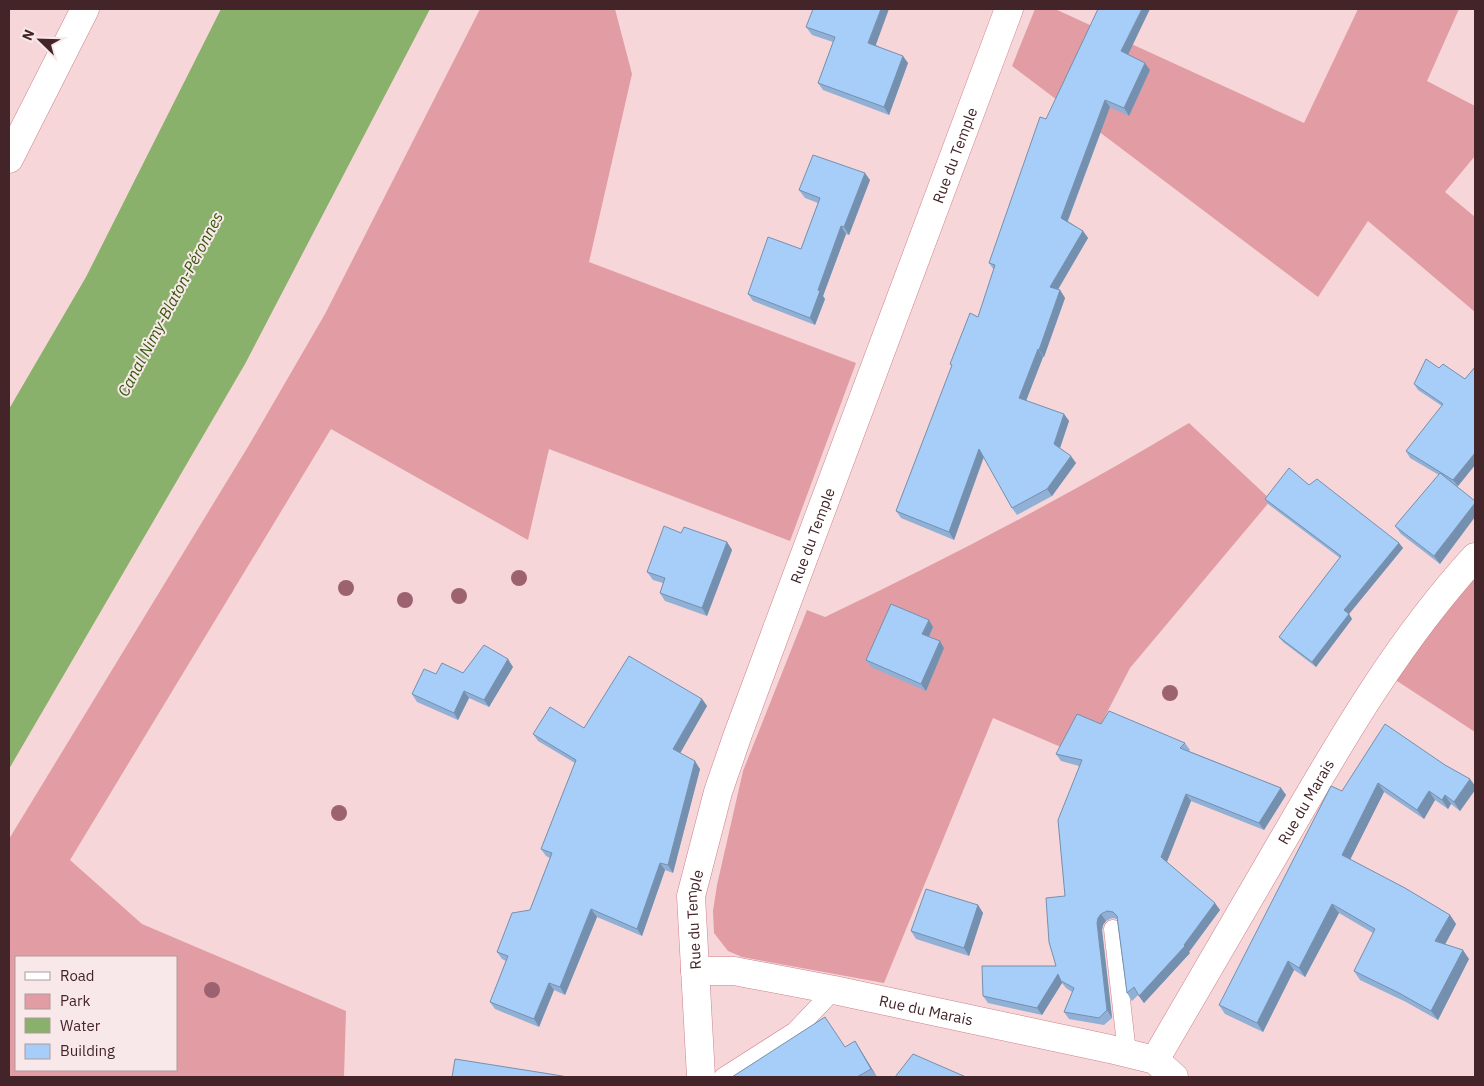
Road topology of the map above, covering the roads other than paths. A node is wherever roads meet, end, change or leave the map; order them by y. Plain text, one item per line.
1 (85, 9) edge
2 (1009, 9) edge
3 (9, 159) edge
4 (1475, 557) edge
5 (1114, 929) edge
6 (695, 971) junction
7 (834, 990) junction
8 (1127, 1053) junction
9 (1164, 1069) edge
10 (701, 1077) edge
11 (724, 1077) edge

1 - 3 street
2 - 6 street, Rue du Temple
4 - 9 street, Rue du Marais
5 - 8 lane
6 - 7 street, Rue du Marais
6 - 10 street, Rue du Temple
7 - 8 street, Rue du Marais
7 - 11 lane
8 - 9 street, Rue du Marais

